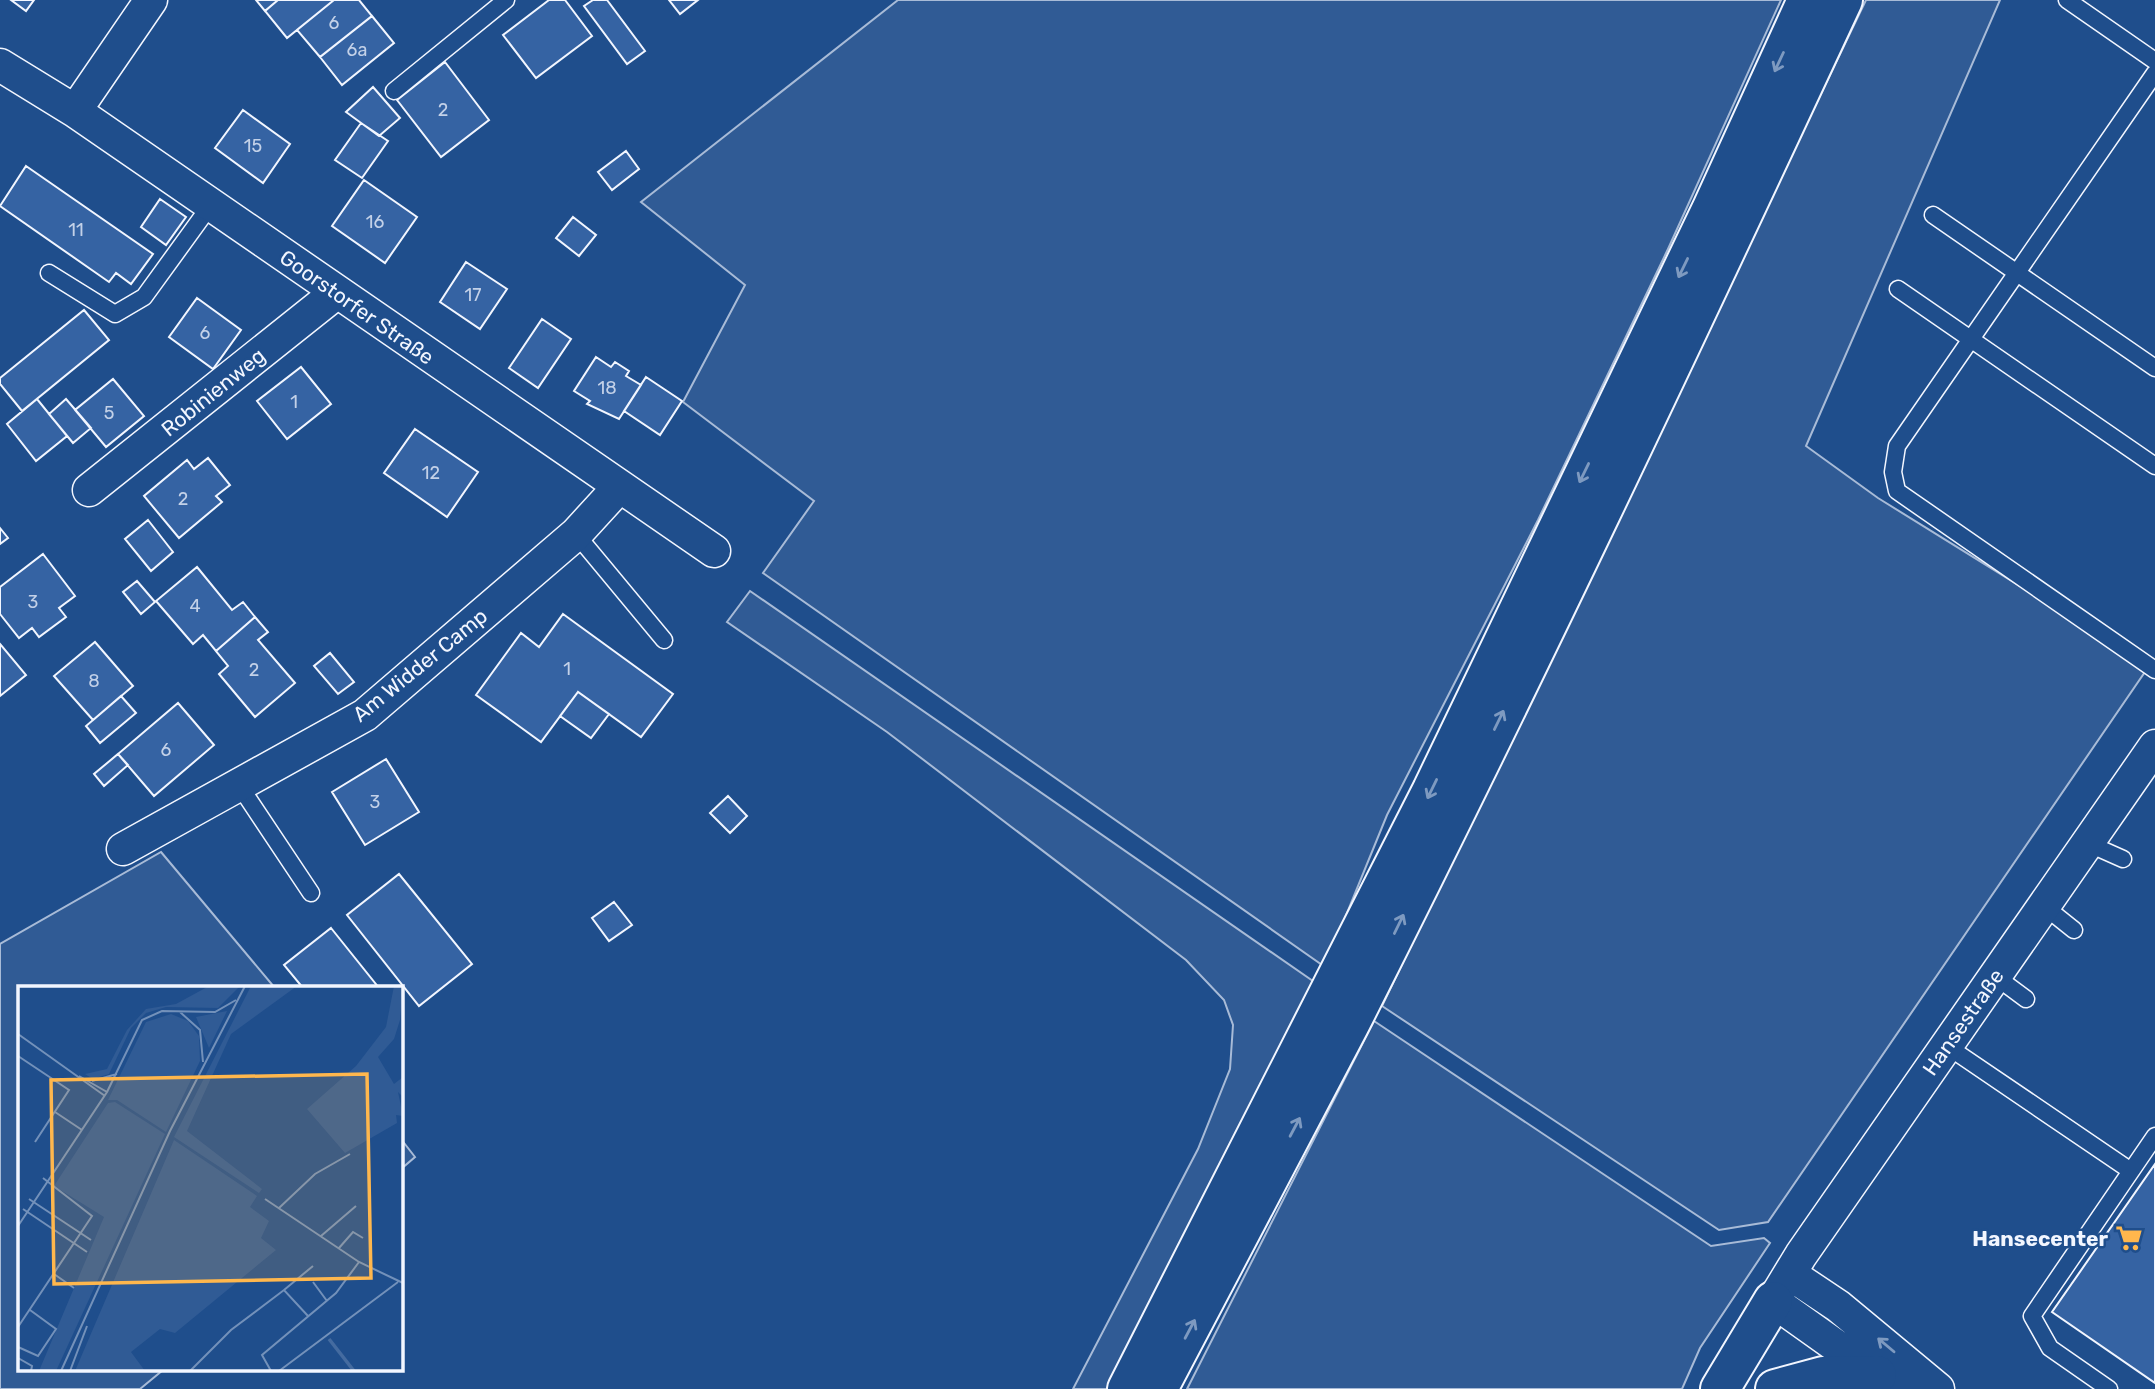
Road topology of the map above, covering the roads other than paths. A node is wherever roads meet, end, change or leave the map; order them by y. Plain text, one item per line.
1 (151, 0) edge
2 (506, 0) edge
3 (1807, 0) edge
4 (1843, 0) edge
5 (2067, 0) edge
6 (2155, 61) edge
7 (0, 65) edge
8 (2155, 73) edge
9 (394, 91) dead end
10 (75, 111) junction
11 (210, 206) junction
12 (1933, 215) dead end
13 (49, 273) dead end
14 (2017, 273) junction
15 (1898, 289) dead end
16 (336, 293) junction
17 (1971, 339) junction
18 (2155, 368) edge
19 (2155, 466) edge
20 (619, 487) junction
21 (89, 490) dead end
22 (576, 534) junction
23 (714, 551) dead end
24 (664, 640) dead end
25 (2155, 670) edge
26 (2149, 765) edge
27 (239, 785) junction
28 (2087, 844) junction
29 (123, 849) dead end
30 (2123, 859) dead end
31 (311, 893) dead end
32 (2044, 906) junction
33 (2074, 930) dead end
34 (1995, 976) junction
35 (2026, 999) dead end
36 (1947, 1046) junction
37 (2155, 1136) edge
38 (2131, 1171) junction
39 (1782, 1287) junction
40 (1877, 1375) junction
41 (1128, 1389) edge
42 (1158, 1389) edge
43 (1720, 1389) edge
44 (1775, 1389) edge
45 (1912, 1389) edge
46 (1938, 1389) edge
47 (2109, 1389) edge

1 - 10 street
2 - 9 lane
3 -> 41 highway
42 -> 4 highway
5 - 6 lane
7 - 10 street, Goorstorfer Straße
8 - 14 lane
10 - 11 street, Goorstorfer Straße
11 - 13 lane
11 - 16 street, Goorstorfer Straße
12 - 14 lane
14 - 17 lane
14 - 18 lane
15 - 17 lane
16 - 20 street, Goorstorfer Straße
16 - 21 street, Robinienweg
17 - 19 lane
17 - 25 lane
20 - 22 street, Am Widder Camp
20 - 23 street, Goorstorfer Straße
22 - 24 lane
22 - 27 street, Am Widder Camp
26 - 28 street, Hansestraße
27 - 29 street, Am Widder Camp
27 - 31 lane
28 - 30 lane
28 - 32 street, Hansestraße
32 - 33 lane
32 - 34 street, Hansestraße
34 - 35 lane
34 - 36 street, Hansestraße
36 - 38 lane
36 - 39 street, Hansestraße
37 - 38 lane
38 - 47 lane
39 - 40 street
39 - 43 highway
46 -> 39 street
40 - 44 highway
40 - 45 street

